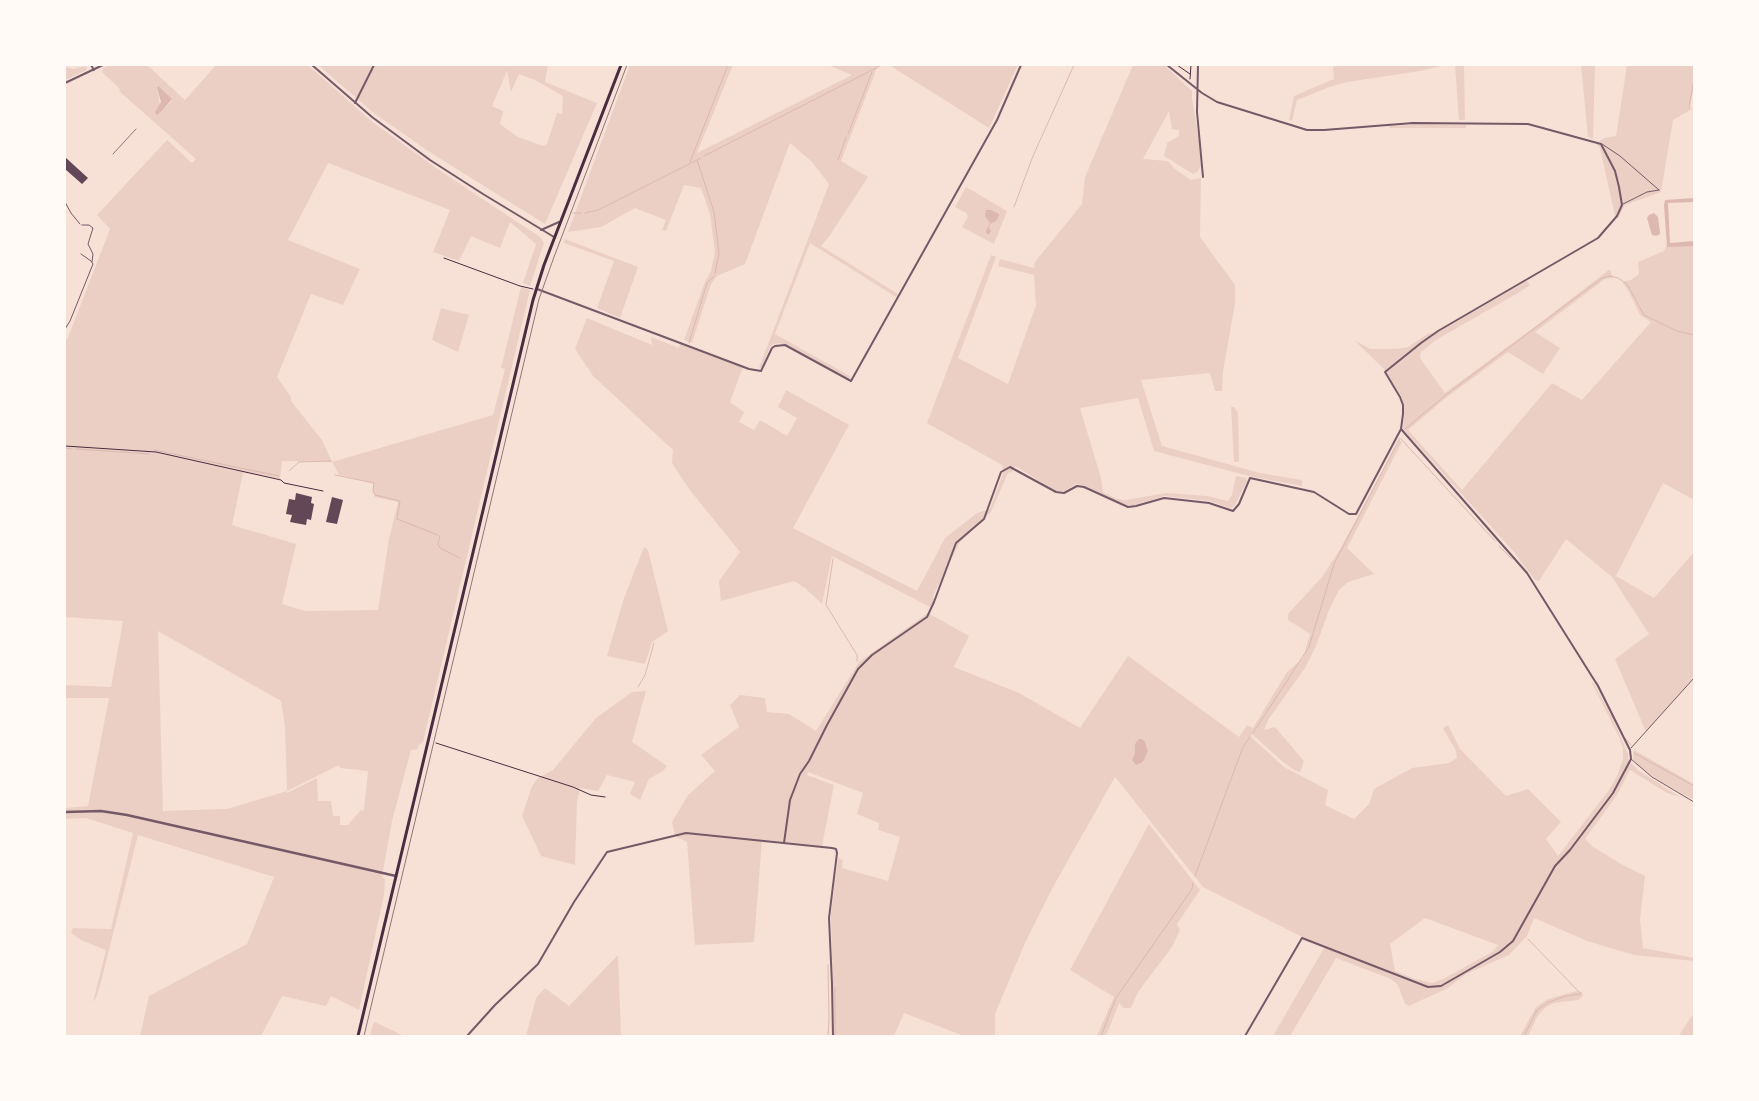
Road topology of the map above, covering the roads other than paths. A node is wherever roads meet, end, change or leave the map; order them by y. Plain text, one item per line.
1 (92, 65) edge
2 (104, 65) edge
3 (312, 65) edge
4 (374, 65) edge
5 (620, 65) edge
6 (1022, 65) edge
7 (1167, 65) edge
8 (1198, 65) edge
9 (94, 70) junction
10 (65, 83) edge
11 (1197, 89) junction
12 (355, 103) junction
13 (1601, 144) junction
14 (1203, 177) dead end
15 (65, 202) edge
16 (1622, 205) junction
17 (560, 221) junction
18 (80, 224) dead end
19 (82, 225) dead end
20 (541, 230) junction
21 (554, 237) junction
22 (80, 254) dead end
23 (92, 262) junction
24 (536, 289) junction
25 (65, 329) edge
26 (1401, 429) junction
27 (1694, 678) edge
28 (1630, 750) junction
29 (1631, 758) junction
30 (1694, 802) edge
31 (65, 812) edge
32 (784, 842) junction
33 (396, 876) junction
34 (358, 1036) edge
35 (467, 1036) edge
36 (833, 1036) edge
37 (1245, 1036) edge

1 - 9 street
2 - 9 street
3 - 12 street
4 - 12 street
5 - 17 main road
6 - 24 street
7 - 11 street
8 - 11 street
9 - 10 street
11 - 13 street
11 - 14 street
12 - 20 street
13 - 16 street
13 - 16 lane
15 - 18 lane
16 - 26 street
17 - 20 street
17 - 21 main road
19 - 23 lane
20 - 21 street
21 - 24 main road
22 - 23 lane
23 - 25 lane
24 - 33 main road
26 - 28 street
26 - 32 street
27 - 28 lane
28 - 29 street
29 - 30 lane
29 - 37 street
31 - 33 street
32 - 35 street
32 - 36 street
33 - 34 main road

